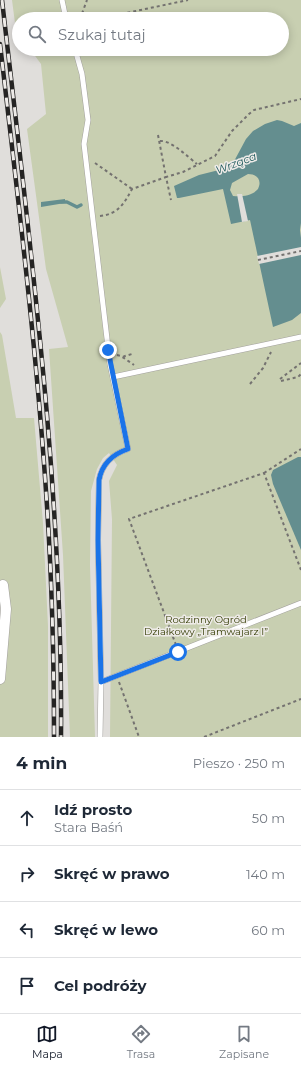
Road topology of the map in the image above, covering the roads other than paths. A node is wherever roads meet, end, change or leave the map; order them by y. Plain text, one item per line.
1 (62, 0) edge
2 (65, 12) edge
3 (77, 56) edge
4 (301, 337) edge
5 (113, 377) junction
6 (3, 585) dead end
7 (301, 603) edge
8 (0, 679) edge
9 (101, 682) junction
10 (100, 737) edge

1 - 2 lane
3 - 5 lane
4 - 5 lane
5 - 9 lane
6 - 8 street
7 - 9 lane
9 - 10 lane

